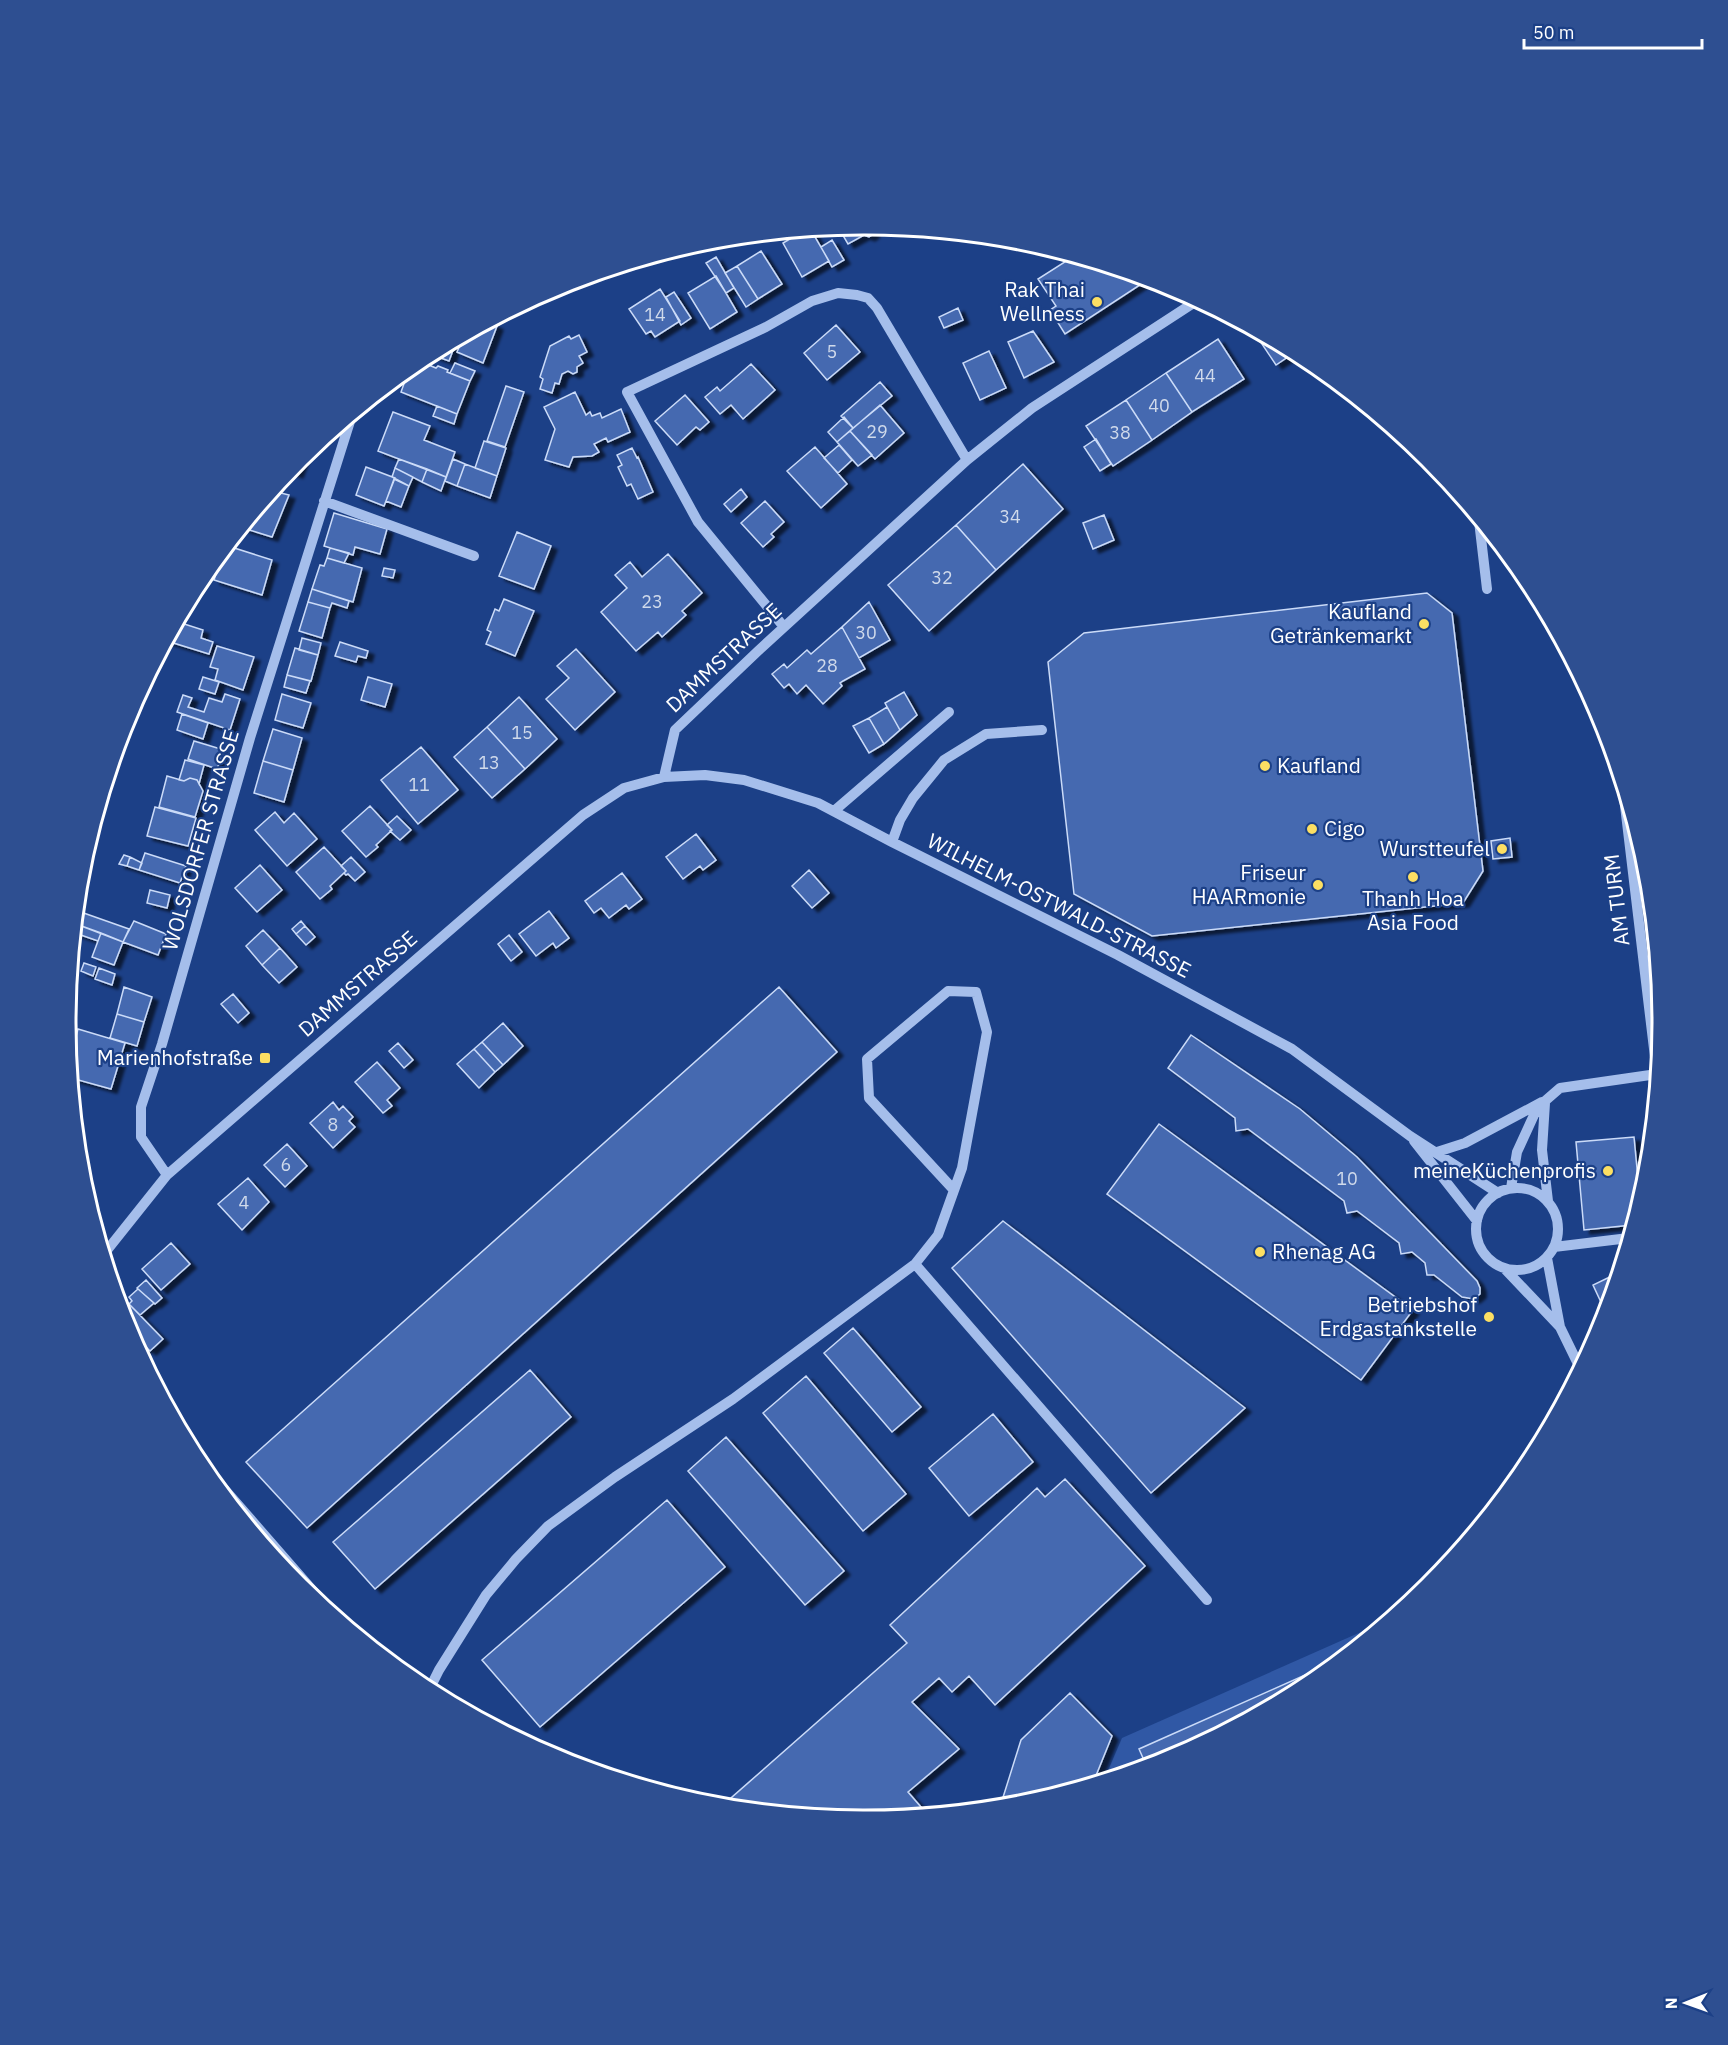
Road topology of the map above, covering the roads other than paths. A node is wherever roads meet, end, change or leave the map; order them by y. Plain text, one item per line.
1 (1189, 306) edge
2 (348, 428) edge
3 (967, 460) junction
4 (324, 501) junction
5 (1480, 532) edge
6 (474, 556) dead end
7 (1487, 590) dead end
8 (784, 627) junction
9 (949, 712) dead end
10 (1042, 730) dead end
11 (664, 777) junction
12 (834, 811) junction
13 (1629, 835) edge
14 (892, 842) junction
15 (1645, 971) junction
16 (1650, 971) edge
17 (1652, 1029) edge
18 (1650, 1075) edge
19 (1545, 1101) junction
20 (1410, 1136) junction
21 (1437, 1152) junction
22 (167, 1175) junction
23 (1510, 1188) junction
24 (953, 1189) junction
25 (1498, 1193) junction
26 (1548, 1201) junction
27 (1477, 1221) junction
28 (1621, 1239) edge
29 (109, 1247) edge
30 (1554, 1247) junction
31 (1547, 1258) junction
32 (915, 1264) junction
33 (1504, 1268) junction
34 (1560, 1327) junction
35 (1576, 1359) edge
36 (1207, 1600) dead end
37 (433, 1681) edge

1 - 3 street, DAMMSTRASSE
2 - 4 street, WOLSDORFER STRASSE
3 - 8 street, DAMMSTRASSE
3 - 8 street
4 - 6 street
4 - 22 street, WOLSDORFER STRASSE
5 - 7 street
8 - 11 street, DAMMSTRASSE
9 - 12 street
10 - 14 street
11 - 12 street, WILHELM-OSTWALD-STRASSE
11 - 22 street, DAMMSTRASSE
12 - 14 street, WILHELM-OSTWALD-STRASSE
13 - 15 street, AM TURM
14 - 20 street, WILHELM-OSTWALD-STRASSE
15 - 16 street, AM TURM
15 - 17 street, AM TURM
18 - 19 street, AM TURM
19 - 21 street
19 - 23 street, AM TURM
19 - 26 street
20 - 21 street, WILHELM-OSTWALD-STRASSE
20 - 27 street, WILHELM-OSTWALD-STRASSE
21 - 25 street, WILHELM-OSTWALD-STRASSE
22 - 29 street
23 - 25 street
23 - 26 street
24 - 24 street
24 - 32 street
25 - 27 street
26 - 30 street
27 - 33 street
28 - 30 street
30 - 31 street
31 - 33 street
31 - 34 street
32 - 36 street
32 - 37 street
33 - 34 street
34 - 35 street

